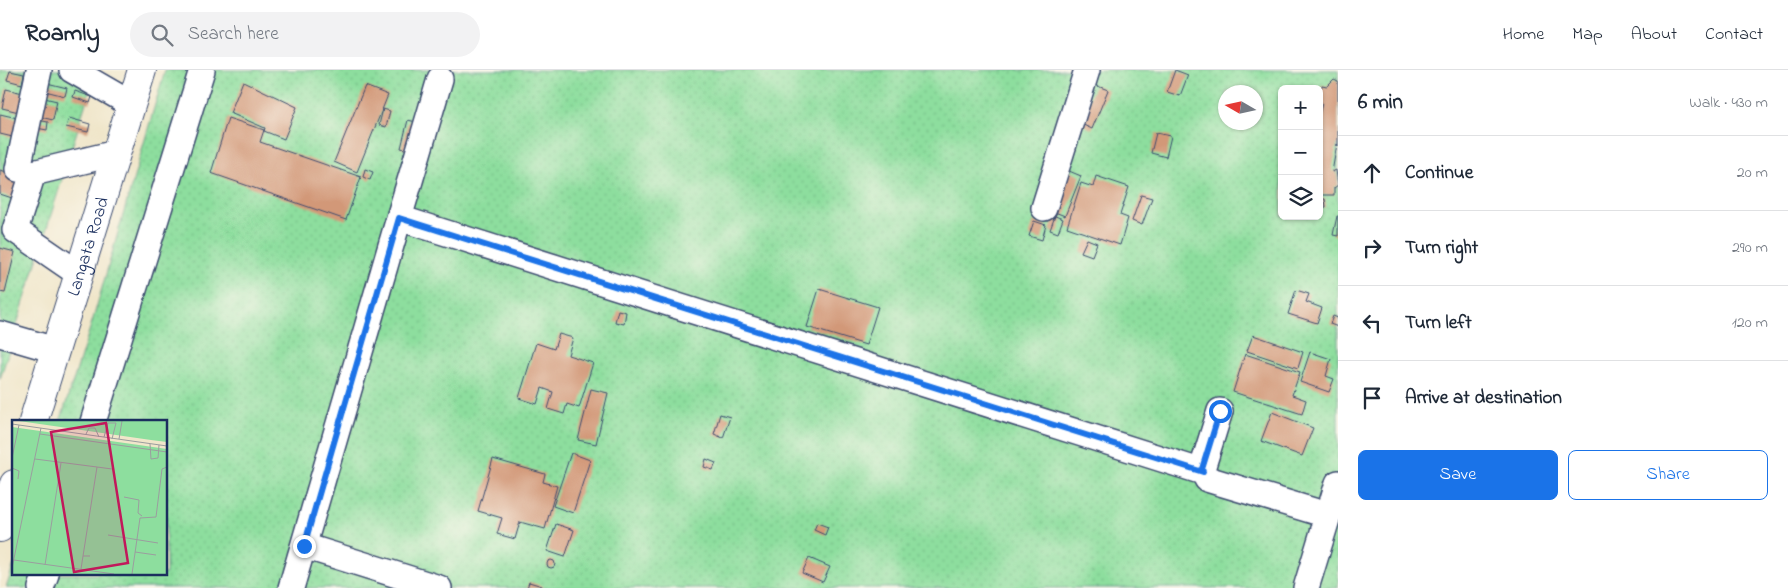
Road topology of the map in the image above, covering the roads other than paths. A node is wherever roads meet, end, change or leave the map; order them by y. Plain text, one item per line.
1 (39, 70) edge
2 (72, 70) edge
3 (142, 70) edge
4 (202, 70) edge
5 (1088, 70) edge
6 (440, 79) dead end
7 (131, 104) junction
8 (116, 154) junction
9 (17, 169) edge
10 (1044, 208) dead end
11 (399, 218) junction
12 (8, 227) edge
13 (79, 274) junction
14 (0, 334) edge
15 (55, 350) junction
16 (1220, 411) dead end
17 (34, 420) edge
18 (94, 420) edge
19 (1203, 472) junction
20 (1338, 483) edge
21 (1328, 516) junction
22 (304, 546) junction
23 (292, 588) edge
24 (439, 588) edge
25 (1306, 588) edge

1 - 9 street
2 - 7 street
3 - 7 main road, Langata Road
4 - 18 street
5 - 10 street
6 - 11 street
7 - 8 main road, Langata Road
8 - 9 street
8 - 13 main road, Langata Road
9 - 12 street
11 - 19 street
11 - 22 street
12 - 13 street
13 - 15 main road, Langata Road
14 - 15 street
15 - 17 main road, Langata Road
16 - 19 street
19 - 21 street
20 - 21 street
21 - 25 street
22 - 23 street
22 - 24 street

